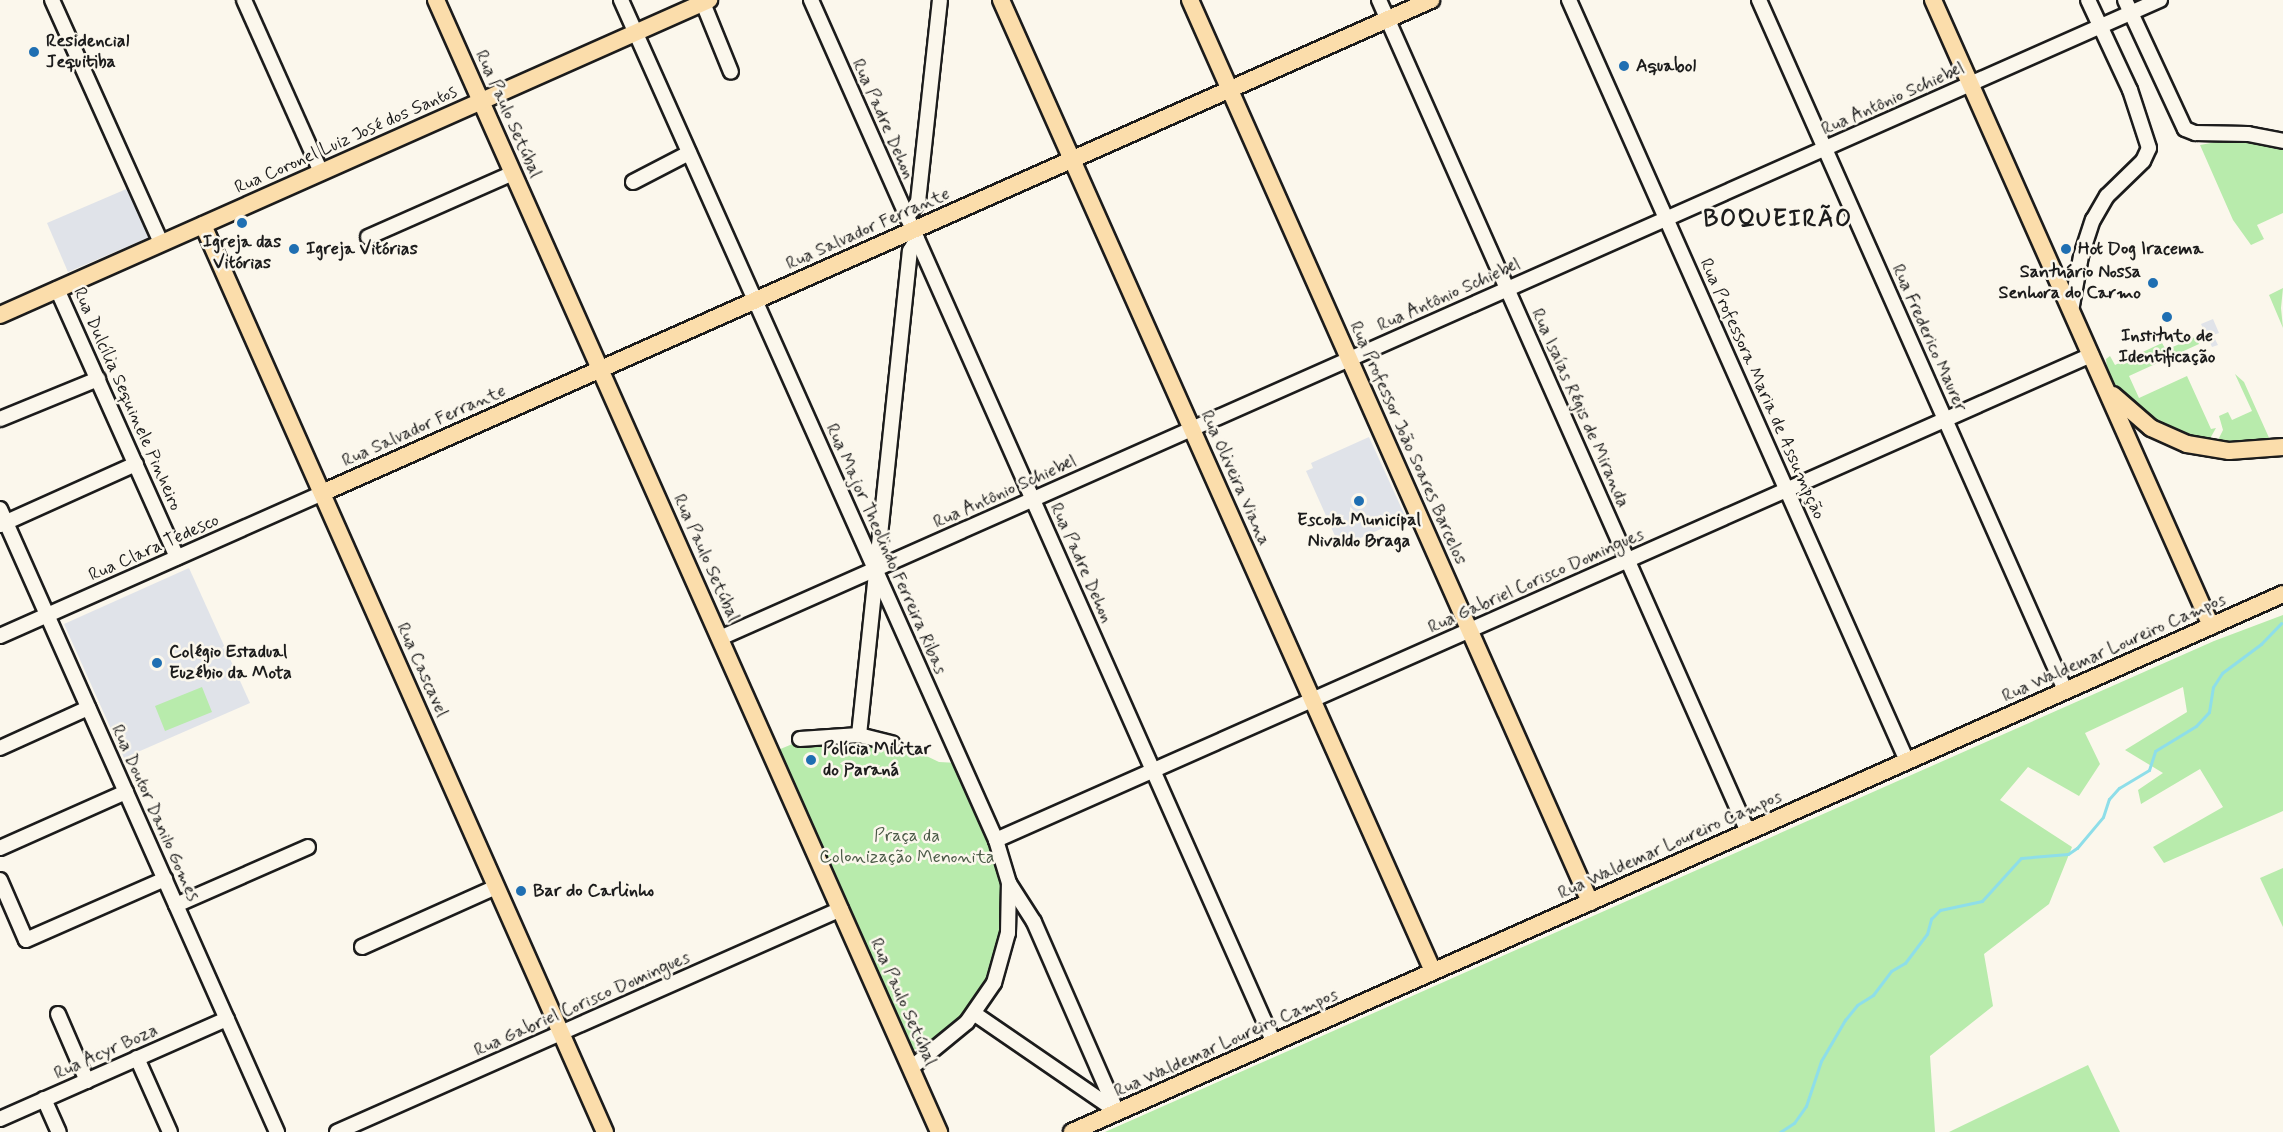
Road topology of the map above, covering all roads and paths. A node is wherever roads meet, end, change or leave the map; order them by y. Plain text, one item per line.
1 (52, 0) edge
2 (244, 0) edge
3 (436, 0) edge
4 (621, 0) edge
5 (811, 0) edge
6 (940, 0) edge
7 (1001, 0) edge
8 (1190, 0) edge
9 (1379, 0) edge
10 (1431, 0) edge
11 (1569, 0) edge
12 (1759, 0) edge
13 (1933, 0) edge
14 (2088, 0) edge
15 (2160, 0) edge
16 (706, 1) edge
17 (2128, 6) edge
18 (1388, 19) junction
19 (2100, 27) junction
20 (636, 32) junction
21 (731, 72) dead end
22 (1970, 84) junction
23 (1229, 89) junction
24 (481, 101) junction
25 (2283, 141) edge
26 (1825, 149) junction
27 (690, 153) junction
28 (1072, 159) junction
29 (321, 172) junction
30 (513, 173) junction
31 (633, 182) dead end
32 (1667, 219) junction
33 (203, 225) junction
34 (912, 228) junction
35 (368, 237) dead end
36 (161, 243) junction
37 (57, 289) junction
38 (1507, 289) junction
39 (755, 300) junction
40 (2071, 311) junction
41 (0, 314) edge
42 (2091, 355) junction
43 (1349, 359) junction
44 (601, 369) junction
45 (98, 379) junction
46 (0, 419) edge
47 (1945, 420) junction
48 (1192, 429) junction
49 (2281, 449) edge
50 (136, 464) junction
51 (1787, 490) junction
52 (322, 493) junction
53 (1033, 500) junction
54 (2, 519) edge
55 (177, 557) junction
56 (1628, 560) junction
57 (875, 569) junction
58 (2283, 594) edge
59 (47, 615) junction
60 (2211, 626) junction
61 (1470, 630) junction
62 (0, 636) edge
63 (720, 638) junction
64 (2066, 690) junction
65 (1312, 700) junction
66 (88, 708) junction
67 (859, 735) junction
68 (800, 739) dead end
69 (892, 743) dead end
70 (0, 748) edge
71 (1907, 761) junction
72 (1153, 771) junction
73 (126, 792) junction
74 (1748, 832) junction
75 (996, 840) junction
76 (308, 847) dead end
77 (0, 848) edge
78 (165, 879) junction
79 (0, 880) edge
80 (1009, 883) junction
81 (496, 887) junction
82 (1590, 902) junction
83 (176, 905) junction
84 (841, 909) junction
85 (362, 947) dead end
86 (1433, 972) junction
87 (58, 1014) dead end
88 (975, 1014) junction
89 (227, 1019) junction
90 (561, 1033) junction
91 (1274, 1042) junction
92 (137, 1058) junction
93 (911, 1068) junction
94 (87, 1081) junction
95 (44, 1100) junction
96 (1117, 1112) junction
97 (0, 1119) edge
98 (59, 1132) edge
99 (170, 1132) edge
100 (277, 1132) edge
101 (337, 1132) edge
102 (605, 1132) edge
103 (939, 1132) edge
104 (1072, 1132) edge

1 - 36 street
2 - 29 street
3 - 24 main road, Rua Paulo Setúbal
4 - 20 street, Rua Major Theolindo Ferreira Ribas
5 - 34 street, Rua Padre Dehon
6 - 34 street
7 - 28 main road, Rua Oliveira Viana
8 - 23 main road, Rua Professor João Soares Barcelos
9 - 18 street, Rua Isaías Régis de Miranda
10 - 18 main road, Rua Salvador Ferrante
11 - 32 street, Rua Professora Maria de Assumpção
12 - 26 street, Rua Frederico Maurer
13 - 22 main road
14 - 19 street
15 - 17 street, Rua Antônio Schiebel
16 - 20 main road, Rua Coronel Luiz José dos Santos
16 - 21 street
17 - 19 street, Rua Antônio Schiebel
17 - 25 street
18 - 23 main road, Rua Salvador Ferrante
18 - 38 street, Rua Isaías Régis de Miranda
19 - 22 street, Rua Antônio Schiebel
19 - 40 street
20 - 24 main road, Rua Coronel Luiz José dos Santos
20 - 27 street, Rua Major Theolindo Ferreira Ribas
22 - 26 street, Rua Antônio Schiebel
22 - 40 main road
23 - 28 main road, Rua Salvador Ferrante
23 - 43 main road, Rua Professor João Soares Barcelos
24 - 29 main road, Rua Coronel Luiz José dos Santos
24 - 30 main road, Rua Paulo Setúbal
26 - 32 street, Rua Antônio Schiebel
26 - 47 street, Rua Frederico Maurer
27 - 31 street
27 - 39 street, Rua Major Theolindo Ferreira Ribas
28 - 34 main road, Rua Salvador Ferrante
28 - 48 main road, Rua Oliveira Viana
29 - 33 main road, Rua Coronel Luiz José dos Santos
30 - 35 street
30 - 44 main road, Rua Paulo Setúbal
32 - 38 street, Rua Antônio Schiebel
32 - 51 street, Rua Professora Maria de Assumpção
33 - 36 main road, Rua Coronel Luiz José dos Santos
33 - 52 main road, Rua Cascavel
34 - 39 main road, Rua Salvador Ferrante
34 - 53 street, Rua Padre Dehon
34 - 57 street
36 - 37 main road, Rua Coronel Luiz José dos Santos
37 - 41 main road, Rua Coronel Luiz José dos Santos
37 - 45 street, Rua Dulcília Sequinele Pinheiro
38 - 43 street, Rua Antônio Schiebel
38 - 56 street, Rua Isaías Régis de Miranda
39 - 44 main road, Rua Salvador Ferrante
39 - 57 street, Rua Major Theolindo Ferreira Ribas
40 - 42 main road
42 - 47 street, Rua Gabriel Corisco Domingues
42 - 49 main road
42 - 60 main road
43 - 48 street, Rua Antônio Schiebel
43 - 61 main road, Rua Professor João Soares Barcelos
44 - 52 main road, Rua Salvador Ferrante
44 - 63 main road, Rua Paulo Setúbal
45 - 46 street
45 - 50 street, Rua Dulcília Sequinele Pinheiro
47 - 51 street, Rua Gabriel Corisco Domingues
47 - 64 street, Rua Frederico Maurer
48 - 53 street, Rua Antônio Schiebel
48 - 65 main road, Rua Oliveira Viana
50 - 54 street
50 - 55 street, Rua Dulcília Sequinele Pinheiro
51 - 56 street, Rua Gabriel Corisco Domingues
51 - 71 street, Rua Professora Maria de Assumpção
52 - 55 street, Rua Clara Tedesco
52 - 81 main road, Rua Cascavel
53 - 57 street, Rua Antônio Schiebel
53 - 72 street, Rua Padre Dehon
54 - 59 street, Rua Doutor Danilo Gomes
55 - 59 street, Rua Clara Tedesco
56 - 61 street, Rua Gabriel Corisco Domingues
56 - 74 street, Rua Isaías Régis de Miranda
57 - 63 street, Rua Antônio Schiebel
57 - 67 street
57 - 75 street, Rua Major Theolindo Ferreira Ribas
58 - 60 main road, Rua Waldemar Loureiro Campos
59 - 62 street, Rua Clara Tedesco
59 - 66 street, Rua Doutor Danilo Gomes
60 - 64 main road, Rua Waldemar Loureiro Campos
61 - 65 street, Rua Gabriel Corisco Domingues
61 - 82 main road, Rua Professor João Soares Barcelos
63 - 84 main road, Rua Paulo Setúbal
64 - 71 main road, Rua Waldemar Loureiro Campos
65 - 72 street, Rua Gabriel Corisco Domingues
65 - 86 main road, Rua Oliveira Viana
66 - 70 street
66 - 73 street, Rua Doutor Danilo Gomes
67 - 68 street
67 - 69 street
71 - 74 main road, Rua Waldemar Loureiro Campos
72 - 75 street, Rua Gabriel Corisco Domingues
72 - 91 street, Rua Padre Dehon
73 - 77 street
73 - 78 street, Rua Doutor Danilo Gomes
74 - 82 main road, Rua Waldemar Loureiro Campos
75 - 80 street, Rua Major Theolindo Ferreira Ribas
76 - 83 street
78 - 79 street
78 - 83 street, Rua Doutor Danilo Gomes
80 - 88 street
80 - 96 street, Rua Major Theolindo Ferreira Ribas
81 - 85 street
81 - 90 main road, Rua Cascavel
82 - 86 main road, Rua Waldemar Loureiro Campos
83 - 89 street, Rua Doutor Danilo Gomes
84 - 90 street, Rua Gabriel Corisco Domingues
84 - 93 main road, Rua Paulo Setúbal
86 - 91 main road, Rua Waldemar Loureiro Campos
87 - 94 street
88 - 93 street
88 - 96 street
89 - 92 street, Rua Acyr Boza
89 - 100 street, Rua Doutor Danilo Gomes
90 - 101 street, Rua Gabriel Corisco Domingues
90 - 102 main road, Rua Cascavel
91 - 96 main road, Rua Waldemar Loureiro Campos
92 - 94 street, Rua Acyr Boza
92 - 99 street
93 - 103 main road, Rua Paulo Setúbal
94 - 95 street, Rua Acyr Boza
95 - 97 street, Rua Acyr Boza
95 - 98 street
96 - 104 main road, Rua Waldemar Loureiro Campos

